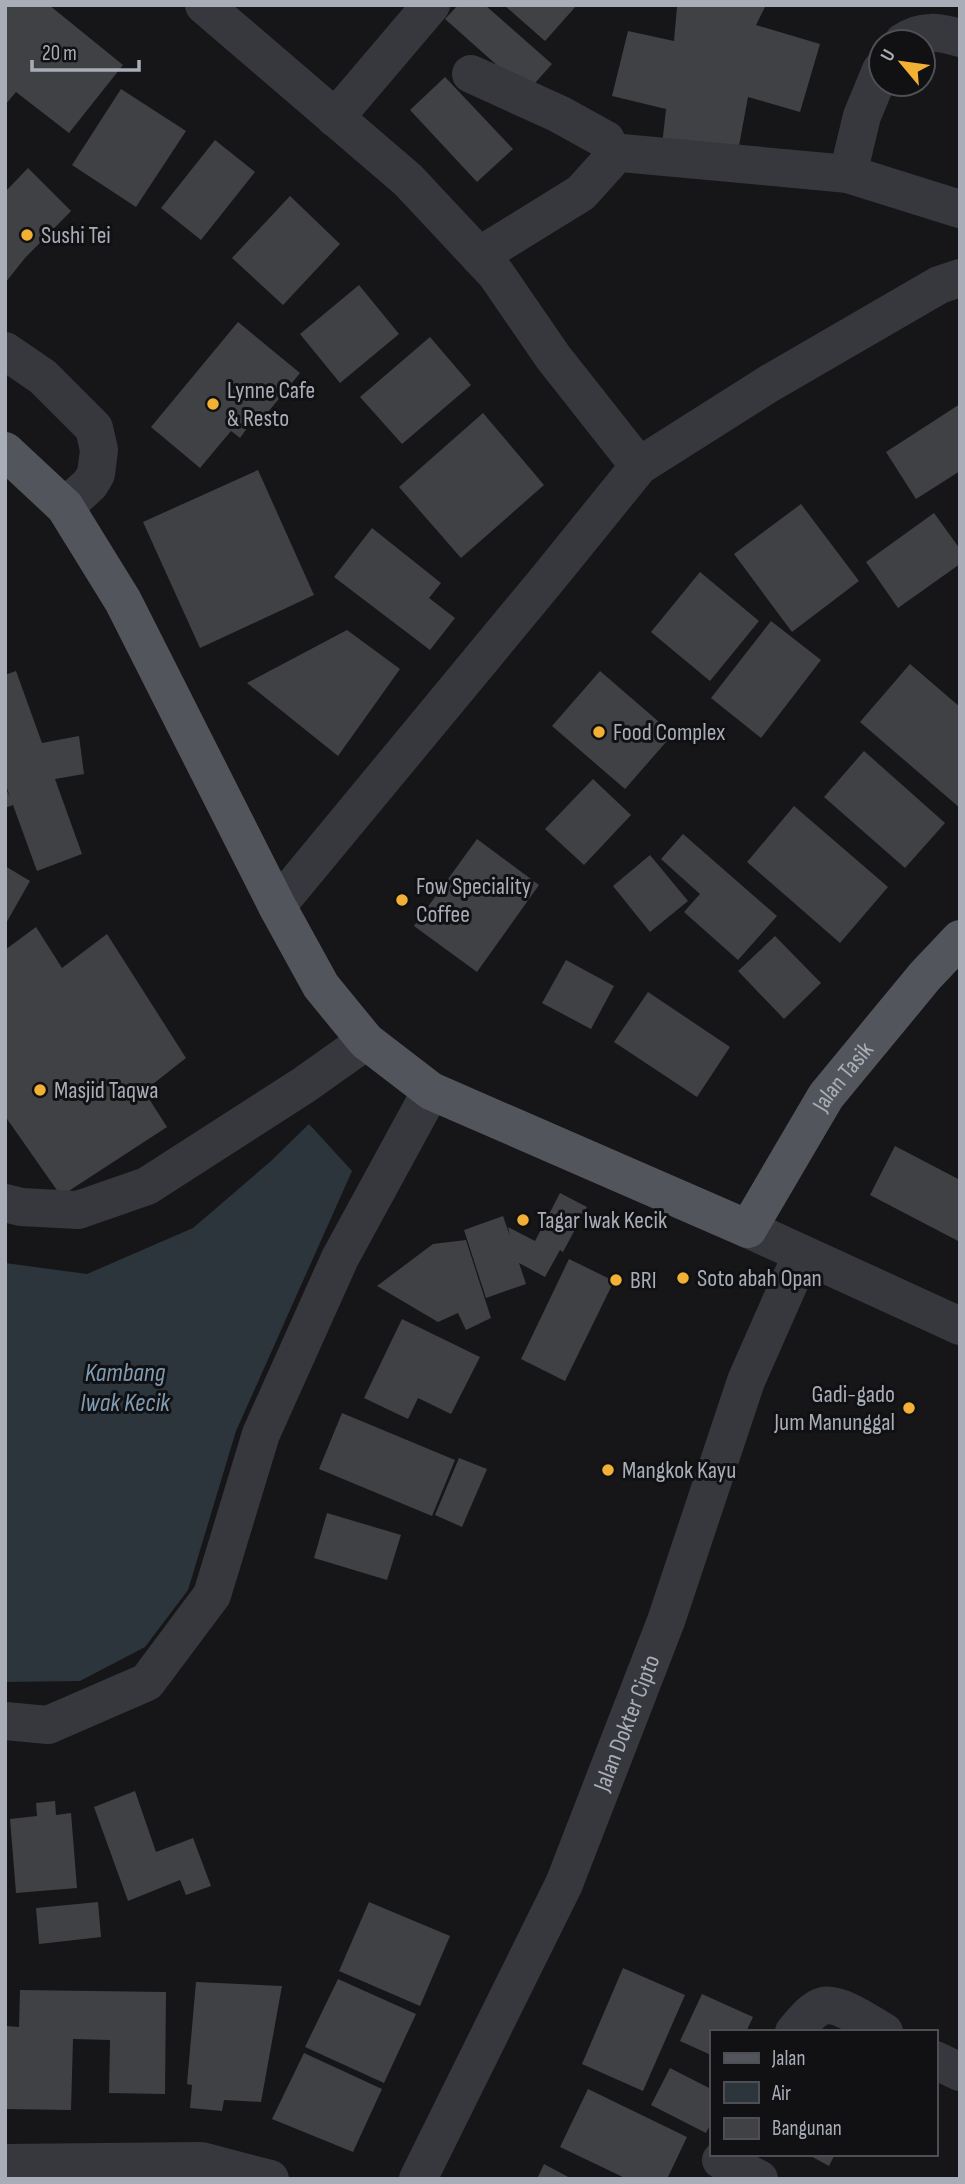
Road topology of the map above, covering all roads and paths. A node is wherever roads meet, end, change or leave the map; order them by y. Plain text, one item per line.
1 (204, 5) edge
2 (431, 5) edge
3 (937, 33) edge
4 (960, 38) edge
5 (471, 74) dead end
6 (869, 98) edge
7 (335, 118) junction
8 (611, 152) junction
9 (848, 174) junction
10 (960, 209) edge
11 (479, 256) junction
12 (960, 278) edge
13 (5, 351) edge
14 (5, 451) edge
15 (639, 466) junction
16 (65, 507) junction
17 (277, 906) junction
18 (960, 939) edge
19 (366, 1041) junction
20 (431, 1091) junction
21 (5, 1203) edge
22 (748, 1229) junction
23 (802, 1254) junction
24 (960, 1326) edge
25 (5, 1721) edge
26 (796, 2030) edge
27 (880, 2030) edge
28 (937, 2061) edge
29 (960, 2071) edge
30 (5, 2164) edge
31 (719, 2164) edge
32 (270, 2179) edge
33 (418, 2179) edge
34 (759, 2179) edge

1 - 7 street
2 - 7 street
3 - 4 street
5 - 8 street
6 - 9 street
7 - 11 street
8 - 9 street
8 - 11 street
9 - 10 street
11 - 15 street
12 - 15 street
13 - 16 street
14 - 16 main road
15 - 17 street
16 - 17 main road
17 - 19 main road
18 - 22 main road, Jalan Tasik
19 - 20 main road
19 - 21 street
20 - 22 main road
20 - 25 street
22 - 23 street
23 - 24 street
23 - 33 street, Jalan Dokter Cipto
26 - 27 street
28 - 29 street
30 - 32 street
31 - 34 street

